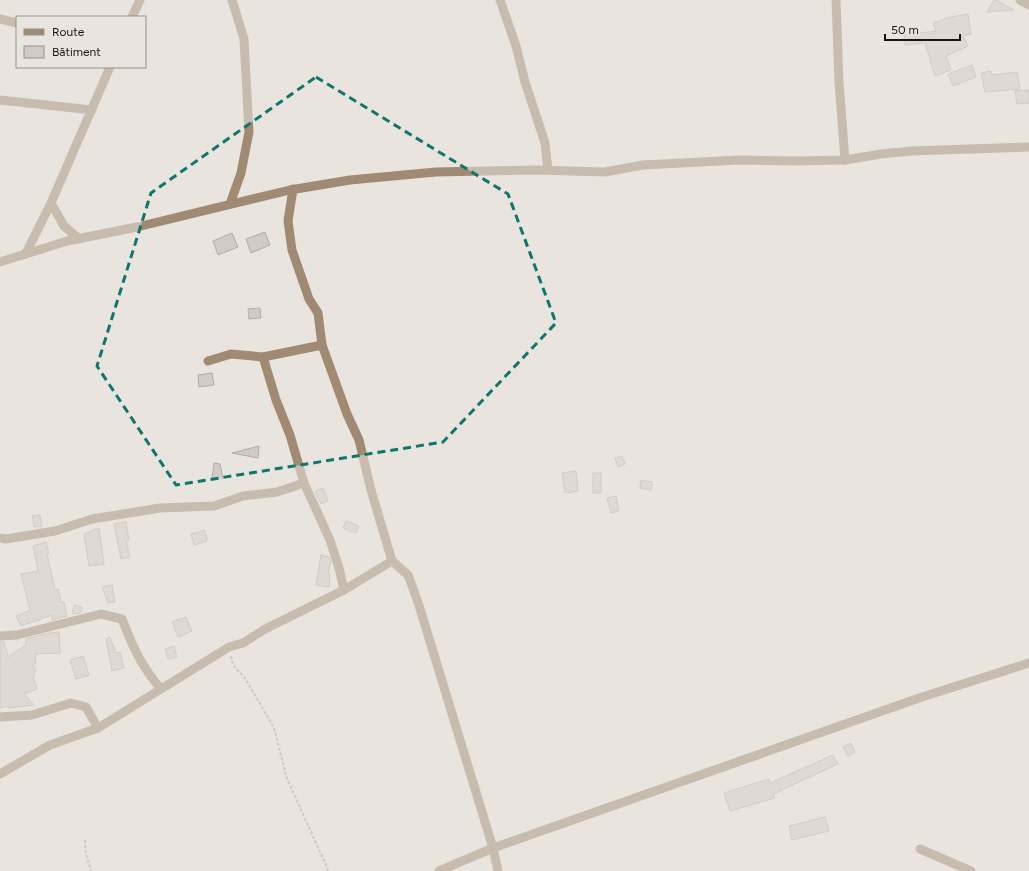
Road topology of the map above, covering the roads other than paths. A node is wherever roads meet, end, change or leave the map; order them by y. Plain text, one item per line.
1 (140, 0) edge
2 (232, 0) edge
3 (500, 0) edge
4 (836, 0) edge
5 (1020, 0) edge
6 (1029, 5) edge
7 (132, 16) edge
8 (0, 20) edge
9 (16, 23) edge
10 (110, 68) edge
11 (0, 100) edge
12 (92, 110) junction
13 (1029, 147) edge
14 (845, 160) junction
15 (548, 170) junction
16 (293, 189) junction
17 (51, 203) junction
18 (230, 204) junction
19 (79, 239) junction
20 (26, 253) junction
21 (0, 262) edge
22 (322, 345) junction
23 (263, 357) junction
24 (208, 361) dead end
25 (304, 483) junction
26 (0, 538) edge
27 (392, 561) junction
28 (344, 590) junction
29 (0, 636) edge
30 (1029, 663) edge
31 (161, 689) junction
32 (0, 717) edge
33 (98, 728) junction
34 (0, 774) edge
35 (493, 848) junction
36 (920, 848) dead end
37 (439, 871) edge
38 (498, 871) edge
39 (971, 871) edge

1 - 7 street
2 - 18 street
3 - 15 street
4 - 14 street
5 - 6 street
8 - 9 street
10 - 12 street
11 - 12 street
12 - 17 street
13 - 14 street
14 - 15 street
15 - 16 street
16 - 18 street
16 - 22 street
17 - 19 street
17 - 20 street
18 - 19 street
19 - 20 street
20 - 21 street
22 - 23 street
22 - 27 street
23 - 24 street
23 - 25 street
25 - 26 street
25 - 28 street
27 - 28 street
27 - 35 street
28 - 31 street
29 - 31 street
30 - 35 street
31 - 33 street
32 - 33 street
33 - 34 street
35 - 37 street
35 - 38 street
36 - 39 street

